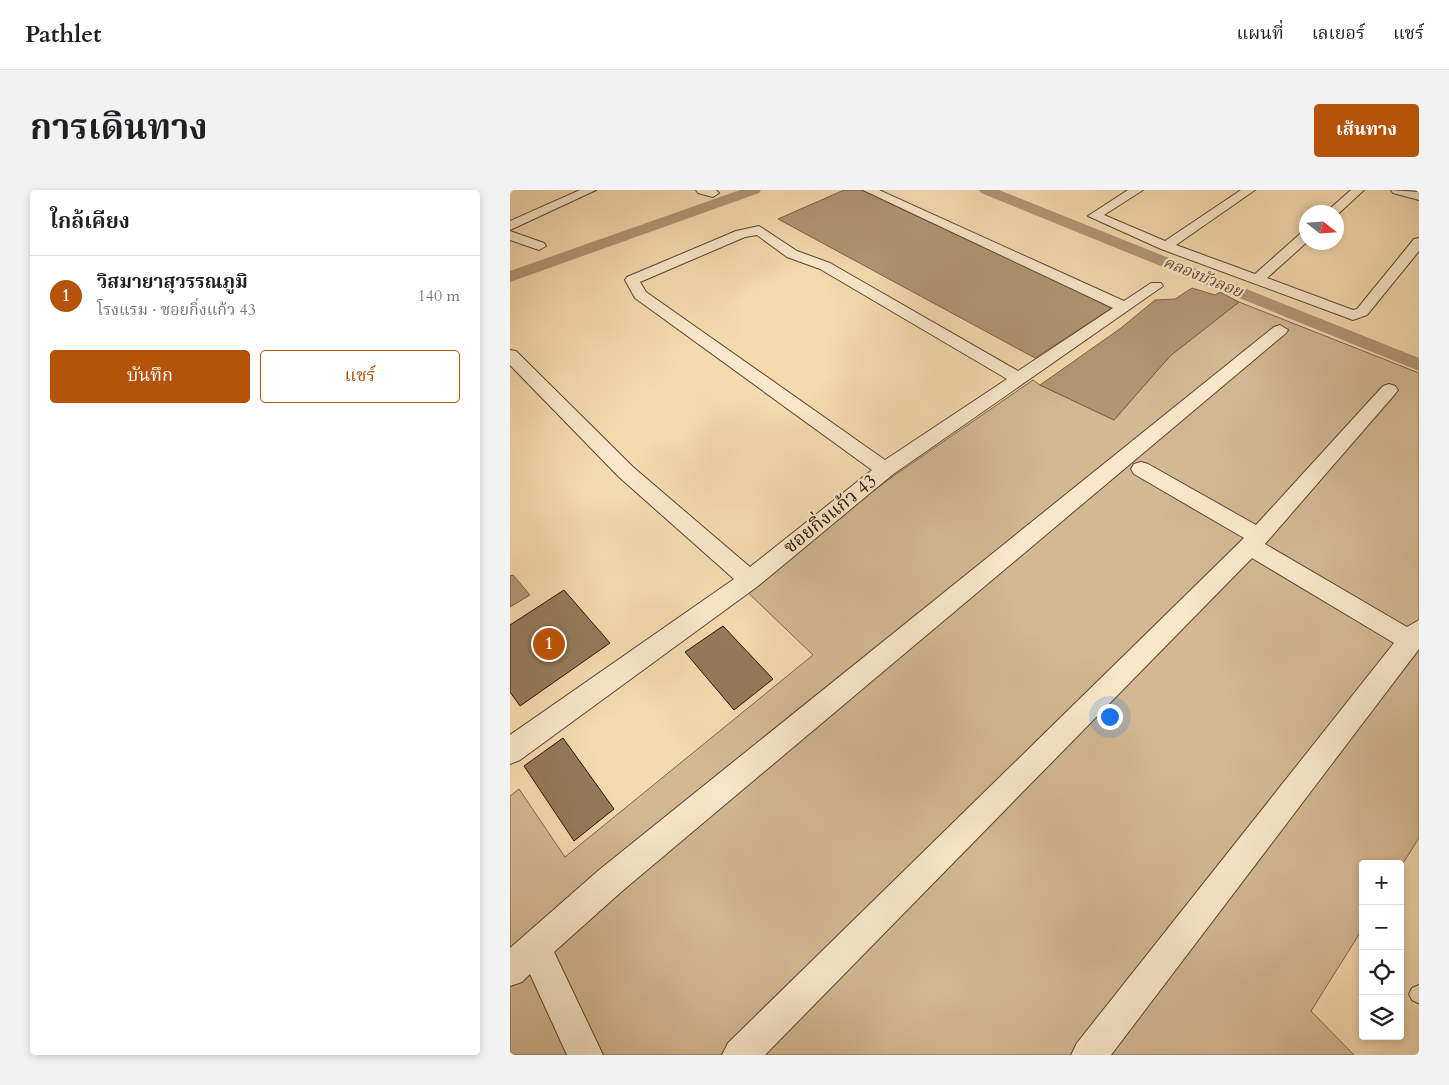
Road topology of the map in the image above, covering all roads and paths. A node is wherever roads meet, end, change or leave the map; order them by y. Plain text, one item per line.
1 (590, 190) edge
2 (869, 190) edge
3 (1137, 190) edge
4 (1249, 190) edge
5 (1358, 190) edge
6 (1397, 190) edge
7 (1419, 196) edge
8 (1340, 205) edge
9 (510, 226) edge
10 (510, 235) edge
11 (1299, 242) edge
12 (1419, 242) edge
13 (539, 246) dead end
14 (1166, 246) junction
15 (1258, 280) junction
16 (1156, 286) dead end
17 (1124, 307) junction
18 (1280, 330) dead end
19 (510, 355) edge
20 (1018, 379) junction
21 (1389, 390) dead end
22 (1141, 469) dead end
23 (885, 470) junction
24 (1254, 541) junction
25 (750, 580) junction
26 (1415, 635) edge
27 (510, 751) edge
28 (536, 948) junction
29 (510, 970) edge
30 (585, 1055) edge
31 (740, 1055) edge
32 (1089, 1055) edge

1 - 9 street
2 - 17 street
3 - 14 street
4 - 14 street
5 - 8 street
6 - 7 street
10 - 13 street
11 - 15 street
12 - 15 street
14 - 15 street
16 - 17 street, ซอยกิ่งแก้ว 43
17 - 20 street, ซอยกิ่งแก้ว 43
18 - 28 street
19 - 25 street
20 - 23 street, ซอยกิ่งแก้ว 43
20 - 23 street
21 - 24 street
22 - 24 street
23 - 25 street, ซอยกิ่งแก้ว 43
24 - 26 street
24 - 31 street
25 - 27 street, ซอยกิ่งแก้ว 43
26 - 32 street
28 - 29 street
28 - 30 street

